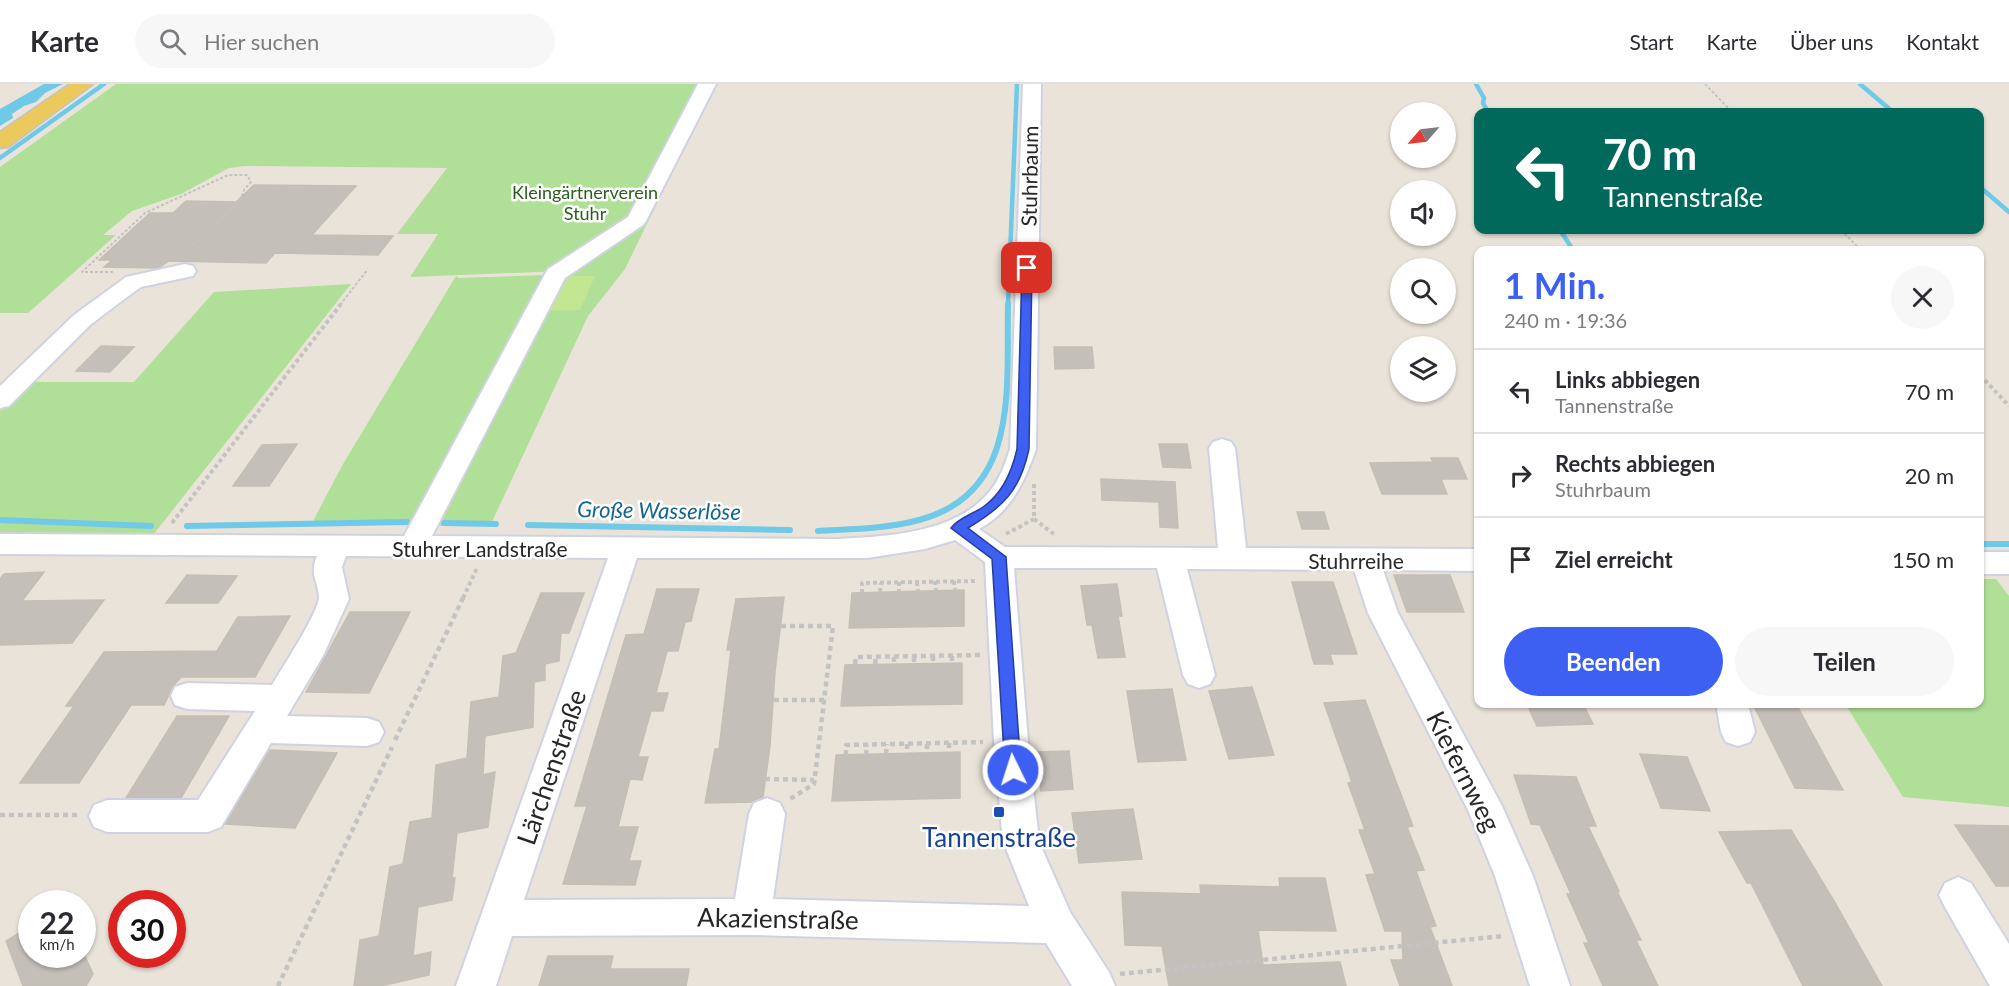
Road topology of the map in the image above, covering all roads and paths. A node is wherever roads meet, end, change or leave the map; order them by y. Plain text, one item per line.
1 (83, 84) edge
2 (706, 84) edge
3 (1032, 84) edge
4 (1705, 84) edge
5 (1728, 108) edge
6 (0, 142) edge
7 (1845, 234) edge
8 (1857, 246) edge
9 (368, 269) dead end
10 (173, 273) joint
11 (134, 282) junction
12 (1984, 379) edge
13 (0, 400) edge
14 (2009, 406) edge
15 (1222, 448) dead end
16 (1019, 468) junction
17 (958, 528) junction
18 (1, 546) edge
19 (152, 546) junction
20 (336, 546) junction
21 (412, 548) junction
22 (486, 548) junction
23 (626, 549) junction
24 (1169, 557) junction
25 (1084, 558) junction
26 (1233, 558) junction
27 (1365, 560) junction
28 (1474, 560) edge
29 (1984, 563) edge
30 (2009, 563) edge
31 (1000, 568) junction
32 (935, 581) junction
33 (954, 581) junction
34 (899, 582) junction
35 (917, 582) junction
36 (881, 583) junction
37 (918, 591) dead end
38 (936, 591) dead end
39 (955, 591) dead end
40 (862, 592) dead end
41 (880, 592) dead end
42 (899, 592) dead end
43 (781, 626) dead end
44 (1006, 655) junction
45 (933, 656) junction
46 (952, 656) junction
47 (876, 657) junction
48 (894, 657) junction
49 (914, 657) junction
50 (933, 663) dead end
51 (952, 663) dead end
52 (855, 664) dead end
53 (875, 664) dead end
54 (894, 664) dead end
55 (914, 664) dead end
56 (1199, 675) dead end
57 (187, 696) dead end
58 (279, 698) junction
59 (774, 700) dead end
60 (824, 700) junction
61 (261, 729) junction
62 (367, 732) dead end
63 (1011, 741) junction
64 (949, 743) junction
65 (887, 744) junction
66 (908, 744) junction
67 (927, 744) junction
68 (867, 745) junction
69 (927, 753) dead end
70 (950, 753) dead end
71 (866, 754) dead end
72 (886, 754) dead end
73 (907, 754) dead end
74 (846, 755) dead end
75 (814, 780) junction
76 (766, 796) junction
77 (0, 815) edge
78 (107, 816) joint
79 (1958, 895) dead end
80 (751, 917) junction
81 (500, 918) junction
82 (1056, 925) junction
83 (1532, 933) junction
84 (1092, 981) edge
85 (2009, 981) edge
86 (278, 986) edge
87 (476, 986) edge
88 (1550, 986) edge

1 - 6 main road
2 - 21 street
3 - 16 street, Stuhrbaum
4 - 5 path
7 - 8 path
9 - 19 path
10 - 11 street
10 - 11 path
11 - 13 street
12 - 14 path
15 - 26 street
16 - 17 street, Stuhrbaum
16 - 25 path
17 - 23 street, Stuhrer Landstraße
17 - 31 street
18 - 19 street, Stuhrer Landstraße
19 - 20 street, Stuhrer Landstraße
20 - 21 street, Stuhrer Landstraße
20 - 58 street
21 - 22 street, Stuhrer Landstraße
22 - 23 street, Stuhrer Landstraße
22 - 86 path
23 - 81 street, Lärchenstraße
24 - 25 street, Stuhrreihe
24 - 26 street, Stuhrreihe
24 - 56 street
25 - 31 street, Stuhrreihe
26 - 27 street, Stuhrreihe
27 - 28 street, Stuhrreihe
27 - 83 street, Kiefernweg
29 - 30 street
31 - 33 path
31 - 44 street
32 - 33 path
32 - 35 path
32 - 38 path
33 - 39 path
34 - 35 path
34 - 36 path
34 - 42 path
35 - 37 path
36 - 40 path
36 - 41 path
43 - 60 path
44 - 46 path
44 - 63 street
45 - 46 path
45 - 49 path
45 - 50 path
46 - 51 path
47 - 48 path
47 - 52 path
47 - 53 path
48 - 49 path
48 - 54 path
49 - 55 path
57 - 58 street
58 - 61 street
59 - 60 path
60 - 75 path
61 - 62 street
61 - 78 street
63 - 64 path
63 - 82 street
64 - 67 path
64 - 70 path
65 - 66 path
65 - 68 path
65 - 72 path
66 - 67 path
66 - 73 path
67 - 69 path
68 - 71 path
68 - 74 path
75 - 76 path
75 - 76 path
76 - 80 street
77 - 78 path
79 - 85 street
80 - 81 street, Akazienstraße
80 - 82 street, Akazienstraße
81 - 87 street, Lärchenstraße
82 - 84 street
83 - 84 path
83 - 88 street, Kiefernweg

